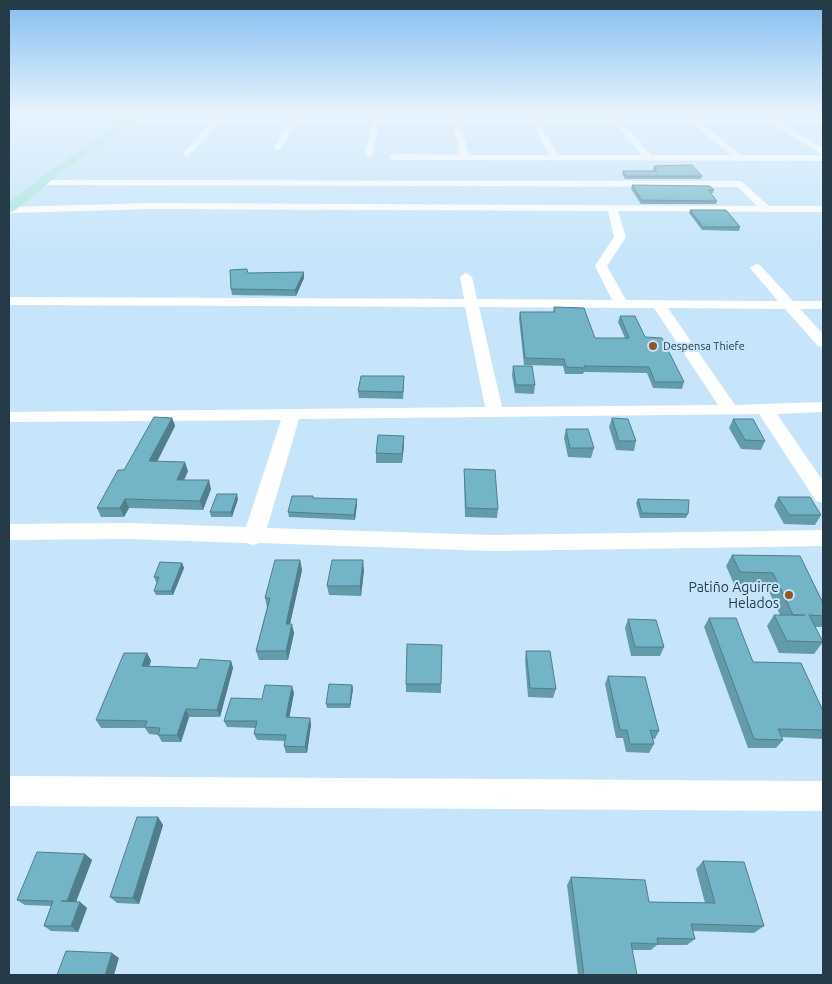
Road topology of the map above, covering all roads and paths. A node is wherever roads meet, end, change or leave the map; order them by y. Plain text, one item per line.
1 (77, 158) edge
2 (40, 183) junction
3 (216, 195) junction
4 (332, 195) junction
5 (465, 196) junction
6 (600, 198) junction
7 (9, 209) edge
8 (766, 209) junction
9 (823, 209) edge
10 (756, 268) dead end
11 (466, 277) dead end
12 (9, 301) edge
13 (471, 303) junction
14 (622, 305) junction
15 (659, 305) junction
16 (789, 305) junction
17 (823, 305) edge
18 (823, 343) edge
19 (823, 407) edge
20 (764, 408) junction
21 (730, 410) junction
22 (494, 411) junction
23 (292, 414) junction
24 (9, 417) edge
25 (823, 496) edge
26 (9, 532) edge
27 (253, 537) junction
28 (823, 538) edge
29 (9, 791) edge
30 (823, 796) edge

1 - 2 main road
2 - 3 street
2 - 7 main road
3 - 4 street
3 - 4 street
3 - 7 street
4 - 5 street
4 - 5 street
5 - 6 street
5 - 6 street
6 - 8 street
6 - 8 street
6 - 14 street
8 - 9 street
10 - 16 street
11 - 13 street
12 - 13 street
13 - 14 street
13 - 22 street
14 - 15 street
15 - 16 street
15 - 21 street
16 - 17 street
16 - 18 street
19 - 20 street
20 - 21 street
20 - 25 street
21 - 22 street
22 - 23 street
23 - 24 street
23 - 27 street
26 - 27 street
27 - 28 street
29 - 30 street

